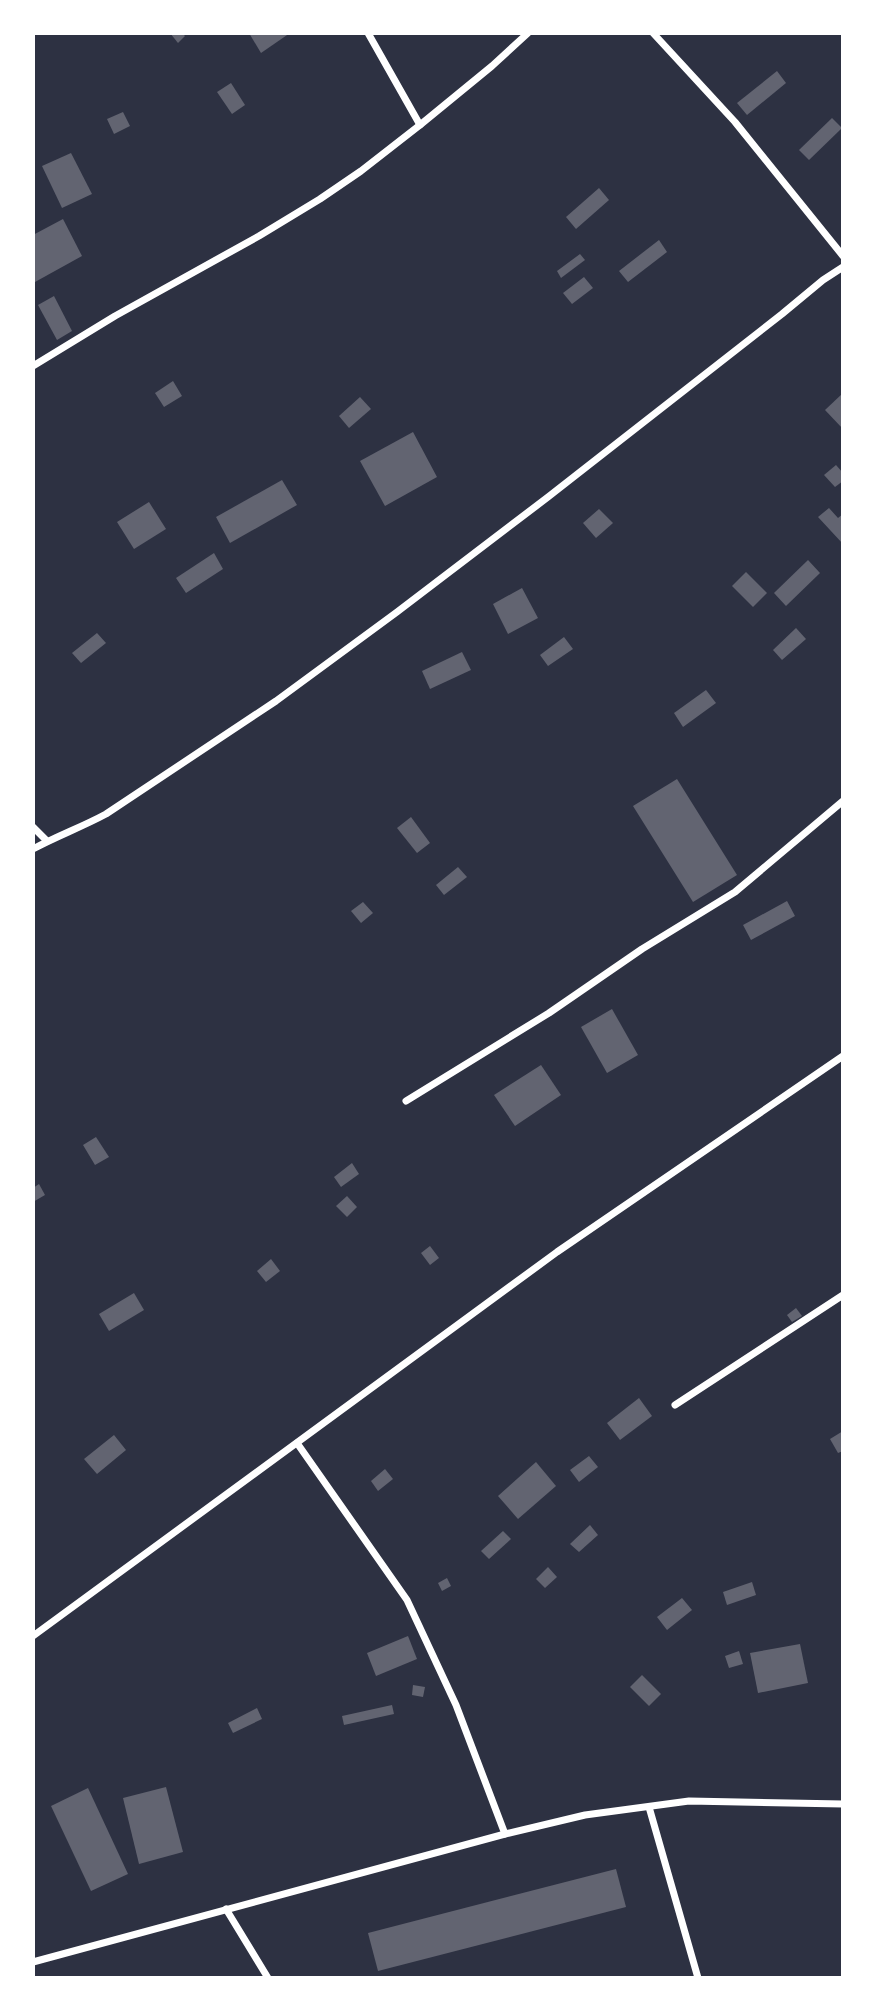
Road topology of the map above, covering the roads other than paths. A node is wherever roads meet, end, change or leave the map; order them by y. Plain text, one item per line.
1 (368, 33) edge
2 (528, 33) edge
3 (653, 33) edge
4 (420, 125) junction
5 (843, 256) edge
6 (843, 267) edge
7 (33, 366) edge
8 (843, 801) edge
9 (33, 827) edge
10 (47, 841) junction
11 (33, 849) edge
12 (843, 1056) edge
13 (406, 1101) dead end
14 (843, 1295) edge
15 (675, 1405) dead end
16 (297, 1443) junction
17 (33, 1636) edge
18 (843, 1804) edge
19 (649, 1807) junction
20 (505, 1834) junction
21 (226, 1909) junction
22 (33, 1962) edge
23 (268, 1978) edge
24 (698, 1978) edge

1 - 4 street
2 - 4 street
3 - 5 street
4 - 7 street
6 - 10 street
8 - 13 street
9 - 10 street
10 - 11 street
12 - 16 street
14 - 15 street
16 - 17 street
16 - 20 street
18 - 19 street
19 - 20 street
19 - 24 street
20 - 21 street
21 - 22 street
21 - 23 street

